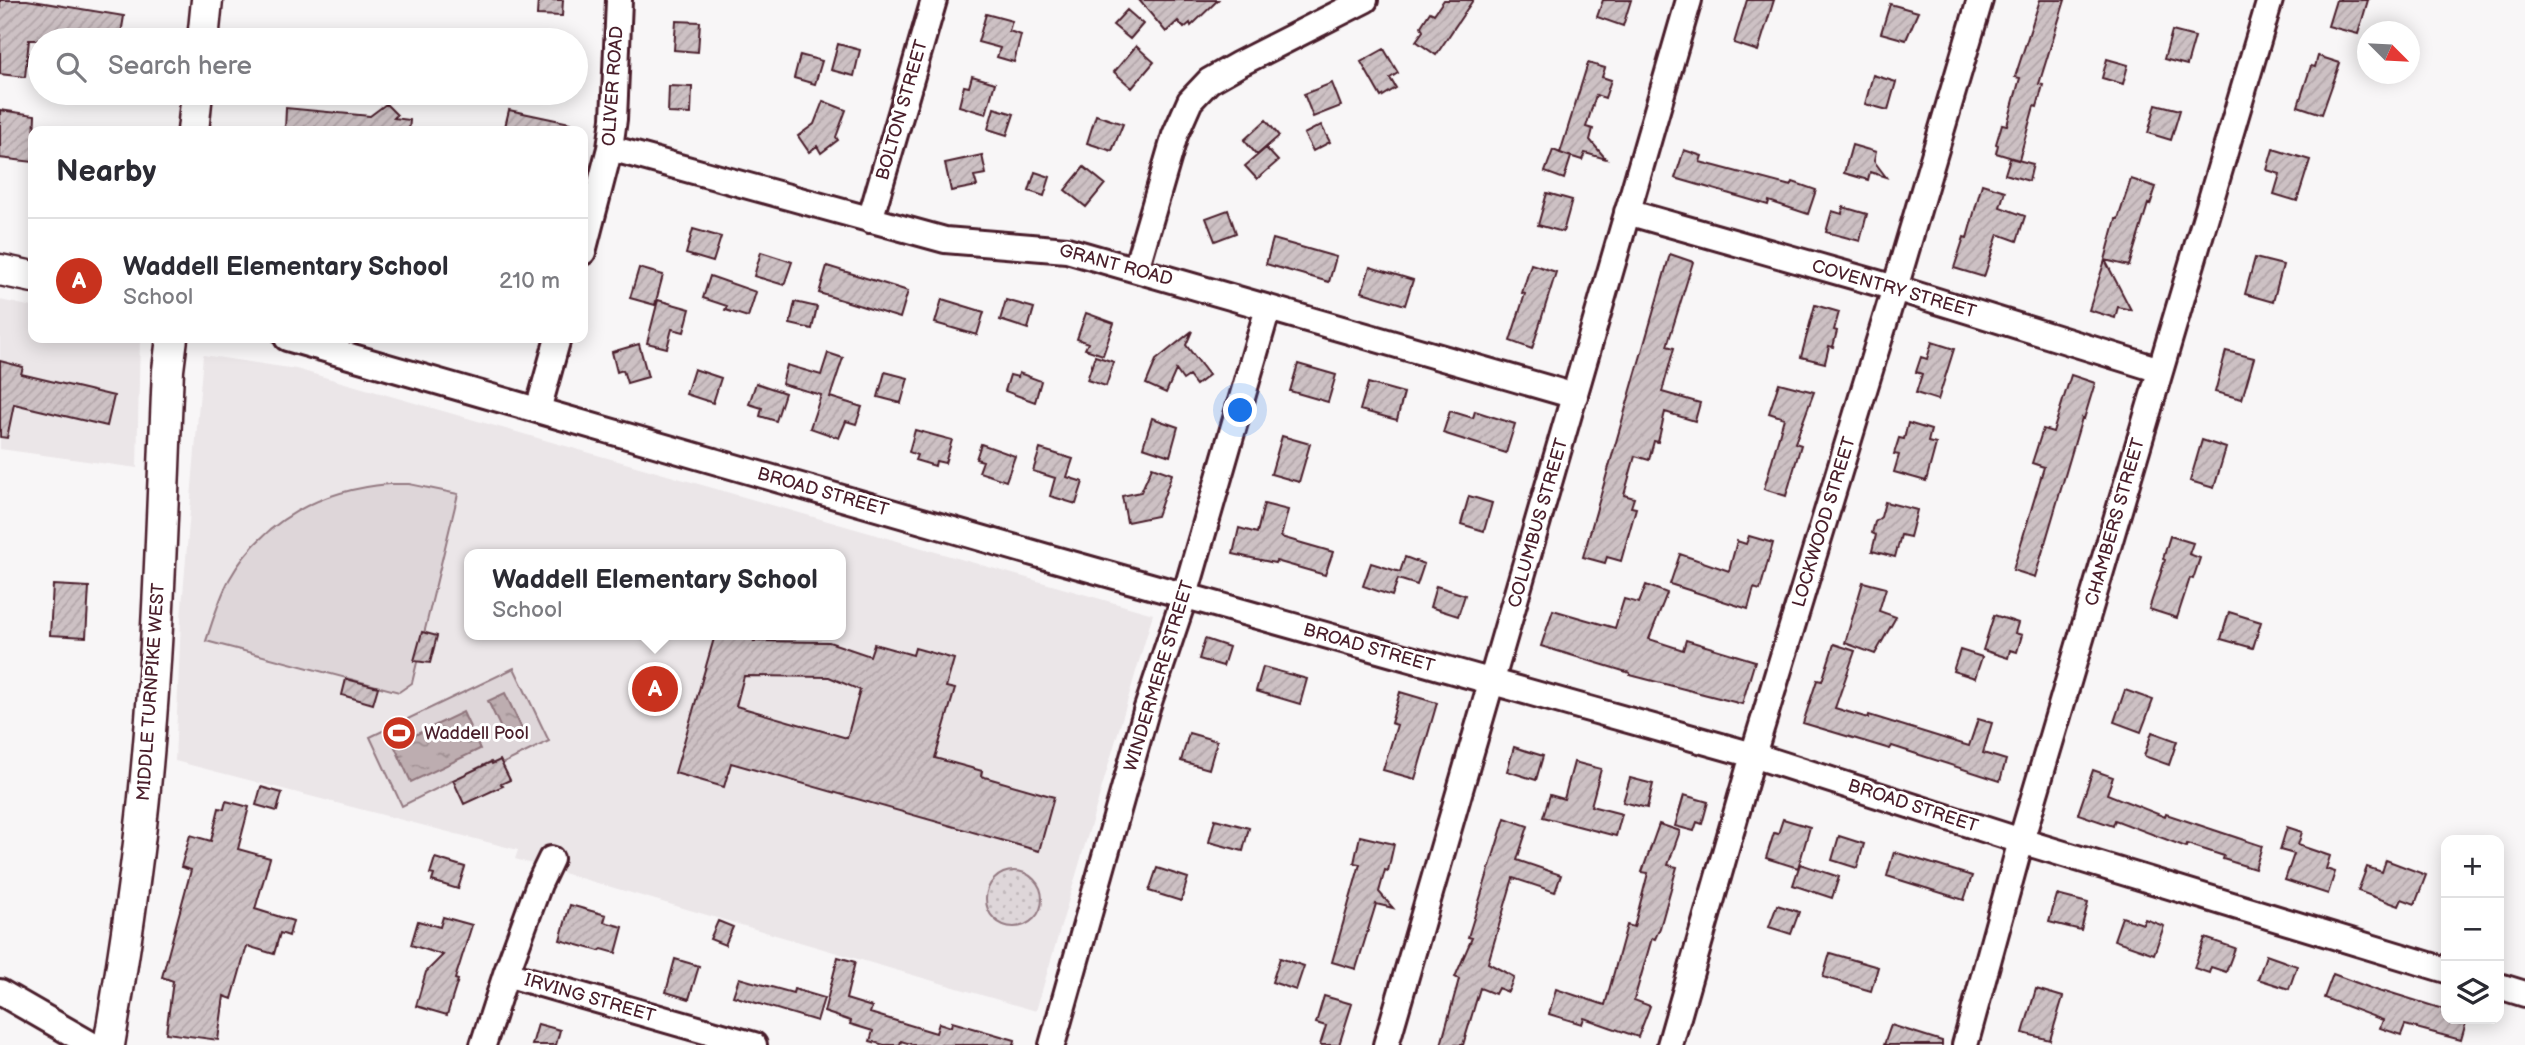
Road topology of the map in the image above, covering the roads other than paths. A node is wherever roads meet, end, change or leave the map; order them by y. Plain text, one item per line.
1 (207, 0) edge
2 (619, 0) edge
3 (933, 0) edge
4 (1365, 0) edge
5 (1689, 0) edge
6 (1980, 0) edge
7 (2270, 0) edge
8 (204, 28) edge
9 (196, 105) edge
10 (194, 126) edge
11 (610, 148) junction
12 (1627, 212) junction
13 (870, 220) junction
14 (588, 233) edge
15 (1136, 269) junction
16 (0, 270) edge
17 (28, 276) edge
18 (1895, 288) junction
19 (1268, 308) junction
20 (171, 343) edge
21 (304, 343) edge
22 (557, 343) edge
23 (2160, 370) junction
24 (1576, 396) junction
25 (538, 410) junction
26 (1185, 595) junction
27 (1492, 682) junction
28 (1753, 755) junction
29 (2021, 841) junction
30 (551, 859) dead end
31 (2441, 968) edge
32 (506, 974) junction
33 (2504, 988) edge
34 (0, 992) edge
35 (2525, 994) edge
36 (92, 1045) edge
37 (109, 1045) edge
38 (483, 1045) edge
39 (754, 1045) edge
40 (1052, 1045) edge
41 (1386, 1045) edge
42 (1670, 1045) edge
43 (1965, 1045) edge

1 - 8 main road
2 - 11 street, OLIVER ROAD
3 - 13 street, BOLTON STREET
4 - 15 street
5 - 12 street, COLUMBUS STREET
6 - 18 street, LOCKWOOD STREET
7 - 23 street, CHAMBERS STREET
9 - 10 main road
11 - 13 street, GRANT ROAD
11 - 14 street, OLIVER ROAD
12 - 18 street, COVENTRY STREET
12 - 24 street, COLUMBUS STREET
13 - 15 street, GRANT ROAD
15 - 19 street, GRANT ROAD
16 - 17 main road
18 - 23 street, COVENTRY STREET
18 - 28 street, LOCKWOOD STREET
19 - 24 street, GRANT ROAD
19 - 26 street, WINDERMERE STREET
20 - 37 main road, MIDDLE TURNPIKE WEST
21 - 25 street, BROAD STREET
22 - 25 street
23 - 29 street, CHAMBERS STREET
24 - 27 street, COLUMBUS STREET
25 - 26 street, BROAD STREET
26 - 27 street, BROAD STREET
26 - 40 street, WINDERMERE STREET
27 - 28 street, BROAD STREET
27 - 41 street, COLUMBUS STREET
28 - 29 street, BROAD STREET
28 - 42 street, LOCKWOOD STREET
29 - 31 street, BROAD STREET
29 - 43 street, CHAMBERS STREET
30 - 32 street, IRVING STREET
32 - 38 street, IRVING STREET
32 - 39 street, IRVING STREET
33 - 35 street
34 - 36 street

